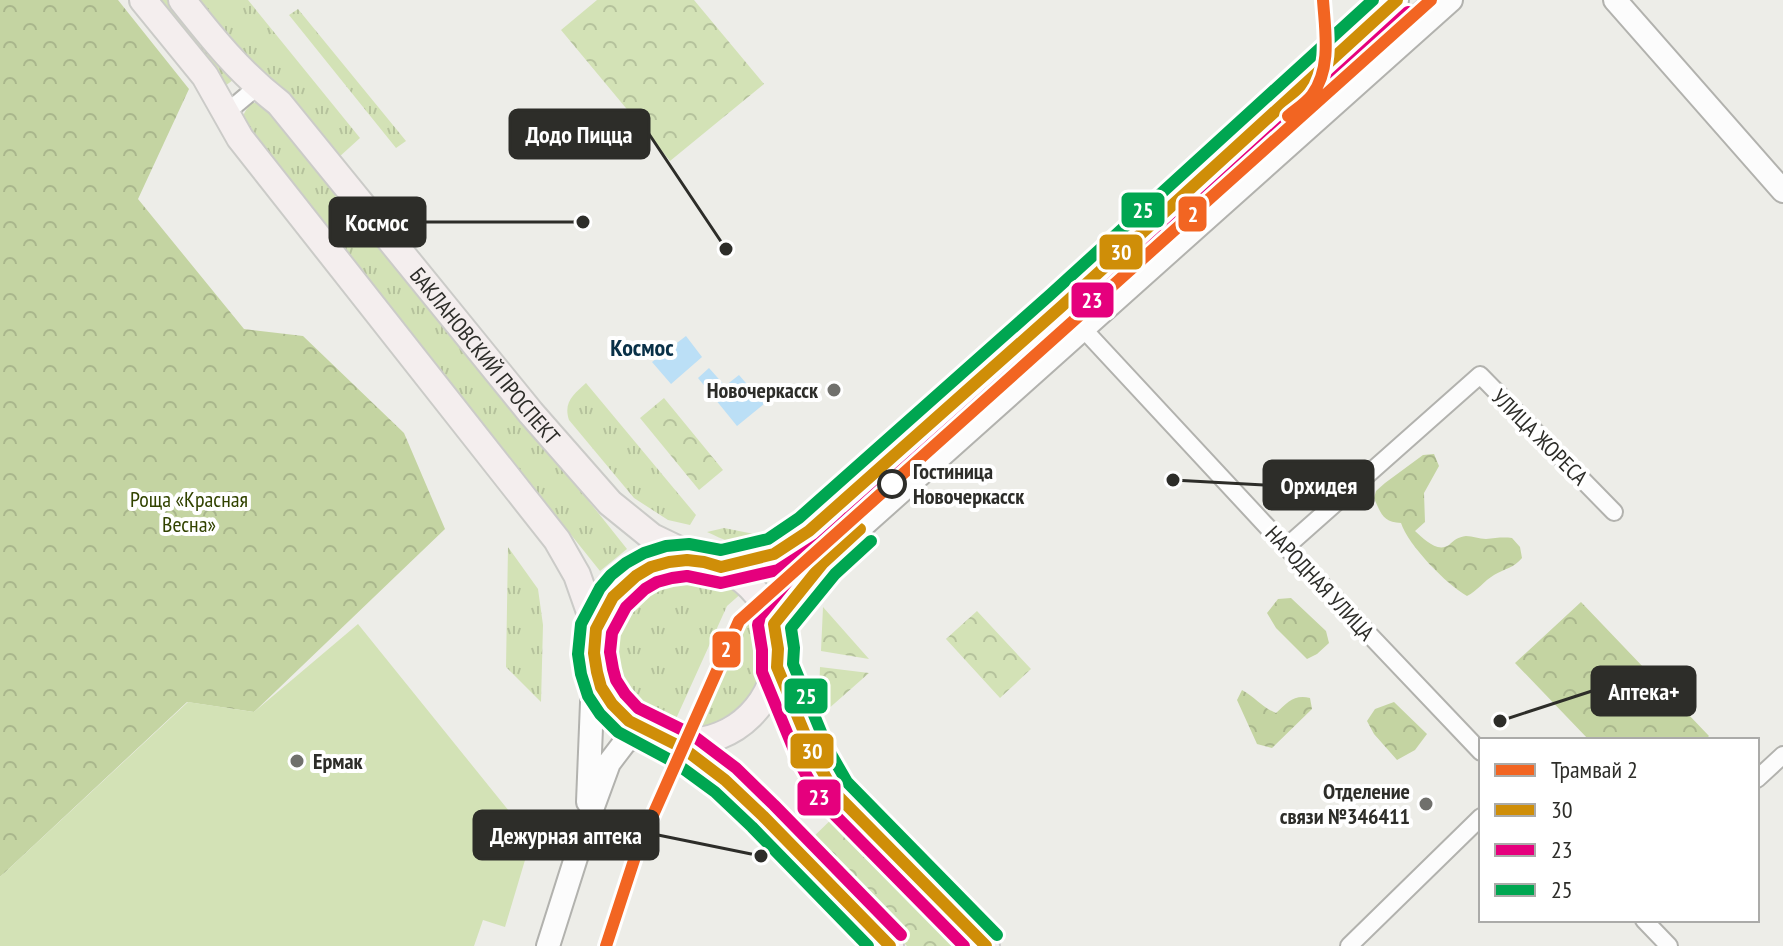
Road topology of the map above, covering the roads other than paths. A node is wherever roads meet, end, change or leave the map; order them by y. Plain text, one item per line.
1 (143, 0) edge
2 (182, 0) edge
3 (1397, 0) edge
4 (1451, 0) edge
5 (1615, 0) edge
6 (258, 86) junction
7 (226, 113) junction
8 (1783, 191) edge
9 (1062, 306) junction
10 (1084, 330) junction
11 (1614, 512) dead end
12 (1286, 547) junction
13 (712, 564) junction
14 (774, 624) junction
15 (595, 641) junction
16 (777, 667) junction
17 (657, 735) junction
18 (1479, 750) edge
19 (1783, 755) edge
20 (1759, 777) edge
21 (1479, 819) edge
22 (587, 823) junction
23 (1646, 922) edge
24 (548, 946) edge
25 (890, 946) edge
26 (986, 946) edge
27 (1349, 946) edge
28 (1669, 946) edge

1 - 7 main road
2 - 6 main road, БАКЛАНОВСКИЙ ПРОСПЕКТ
3 - 9 main road
4 - 10 main road
5 - 8 main road
6 - 7 street
6 - 13 main road, БАКЛАНОВСКИЙ ПРОСПЕКТ
7 - 15 main road
9 - 10 street, НАРОДНАЯ УЛИЦА
9 - 13 main road
10 - 12 street, НАРОДНАЯ УЛИЦА
10 - 14 main road
11 - 12 street, УЛИЦА ЖОРЕСА
12 - 18 street, НАРОДНАЯ УЛИЦА
13 - 14 main road
13 - 15 main road
14 - 16 main road
15 - 17 main road
15 - 22 main road
16 - 17 main road
16 - 26 main road
17 - 22 main road
17 - 25 main road
19 - 20 street
21 - 27 street
22 - 24 main road
23 - 28 street

